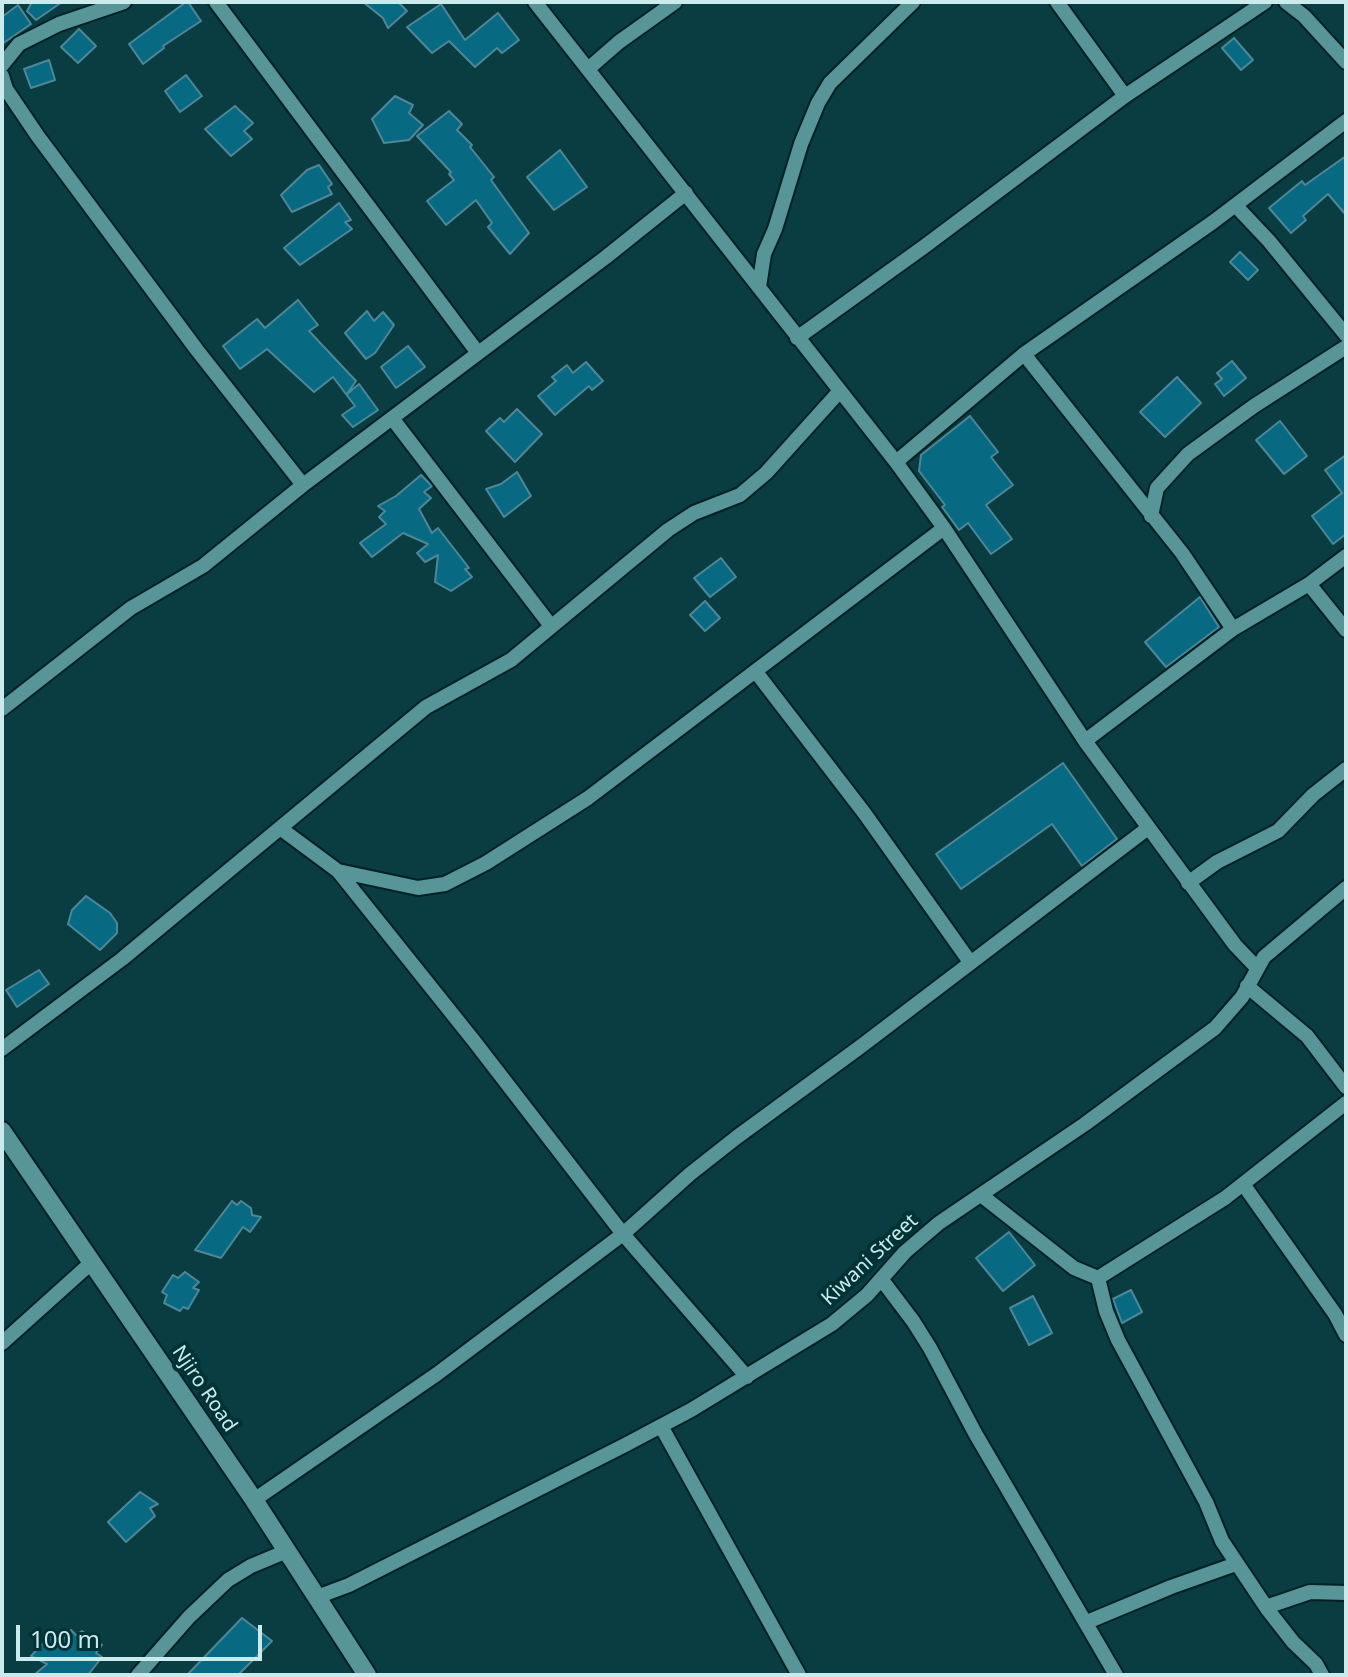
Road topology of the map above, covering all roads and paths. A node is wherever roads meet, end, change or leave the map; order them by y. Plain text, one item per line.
1 (124, 2) edge
2 (216, 2) edge
3 (535, 2) edge
4 (675, 2) edge
5 (913, 2) edge
6 (1057, 2) edge
7 (1265, 2) edge
8 (1286, 2) edge
9 (1346, 62) edge
10 (2, 65) edge
11 (588, 69) junction
12 (2, 76) edge
13 (1125, 96) junction
14 (1346, 121) edge
15 (686, 193) junction
16 (1236, 206) junction
17 (759, 287) junction
18 (1346, 335) edge
19 (797, 338) junction
20 (1346, 347) edge
21 (478, 353) junction
22 (1024, 354) junction
23 (839, 392) junction
24 (392, 418) junction
25 (896, 462) junction
26 (303, 485) junction
27 (1151, 516) junction
28 (944, 528) junction
29 (1346, 556) edge
30 (1309, 584) junction
31 (551, 626) junction
32 (1233, 629) junction
33 (1346, 630) edge
34 (756, 672) junction
35 (2, 709) edge
36 (1085, 741) junction
37 (1346, 769) edge
38 (280, 828) junction
39 (1148, 828) junction
40 (338, 871) junction
41 (1188, 883) junction
42 (1346, 888) edge
43 (970, 962) junction
44 (1257, 968) junction
45 (1247, 986) junction
46 (2, 1049) edge
47 (1345, 1084) edge
48 (1346, 1103) edge
49 (2, 1131) edge
50 (1243, 1184) junction
51 (981, 1195) junction
52 (623, 1234) junction
53 (91, 1263) junction
54 (1098, 1278) junction
55 (882, 1280) junction
56 (1346, 1335) edge
57 (2, 1343) edge
58 (747, 1377) junction
59 (661, 1426) junction
60 (254, 1500) junction
61 (287, 1551) junction
62 (1236, 1564) junction
63 (1346, 1593) edge
64 (317, 1597) junction
65 (1266, 1607) junction
66 (1087, 1622) junction
67 (138, 1675) edge
68 (367, 1675) edge
69 (799, 1675) edge
70 (1116, 1675) edge
71 (1322, 1675) edge

1 - 10 street
2 - 21 street
3 - 11 street
4 - 11 street
5 - 17 street
6 - 13 street
7 - 13 street
8 - 9 street
11 - 15 street
12 - 26 street
13 - 19 street
14 - 16 street
15 - 17 street
15 - 21 street
16 - 18 street
16 - 22 street
17 - 19 street
19 - 23 street
20 - 27 street
21 - 24 street
22 - 25 street
22 - 27 street
23 - 25 street
23 - 31 street
24 - 26 street
24 - 31 street
25 - 28 street
26 - 35 street
27 - 32 street
28 - 34 street
28 - 36 street
29 - 30 street
30 - 32 street
30 - 33 street
31 - 38 street
32 - 36 street
34 - 40 street
34 - 43 street
36 - 39 street
37 - 41 street
38 - 40 street
38 - 46 street
39 - 41 street
39 - 43 street
40 - 52 street
41 - 44 street
42 - 44 street, Kiwani Street
43 - 52 street
44 - 45 street, Kiwani Street
45 - 47 street
45 - 51 street, Kiwani Street
48 - 50 street
49 - 53 street, Njiro Road
50 - 54 street
50 - 56 street
51 - 54 street
51 - 55 street, Kiwani Street
52 - 58 street
52 - 60 street
53 - 57 street
53 - 60 street, Njiro Road
54 - 62 street
55 - 58 street, Kiwani Street
55 - 66 street
58 - 59 street, Kiwani Street
59 - 64 street, Kiwani Street
59 - 69 street
60 - 61 street, Njiro Road
61 - 64 street, Njiro Road
61 - 67 street
62 - 65 street
62 - 66 street
63 - 65 street
64 - 68 street, Njiro Road
65 - 71 street
66 - 70 street

